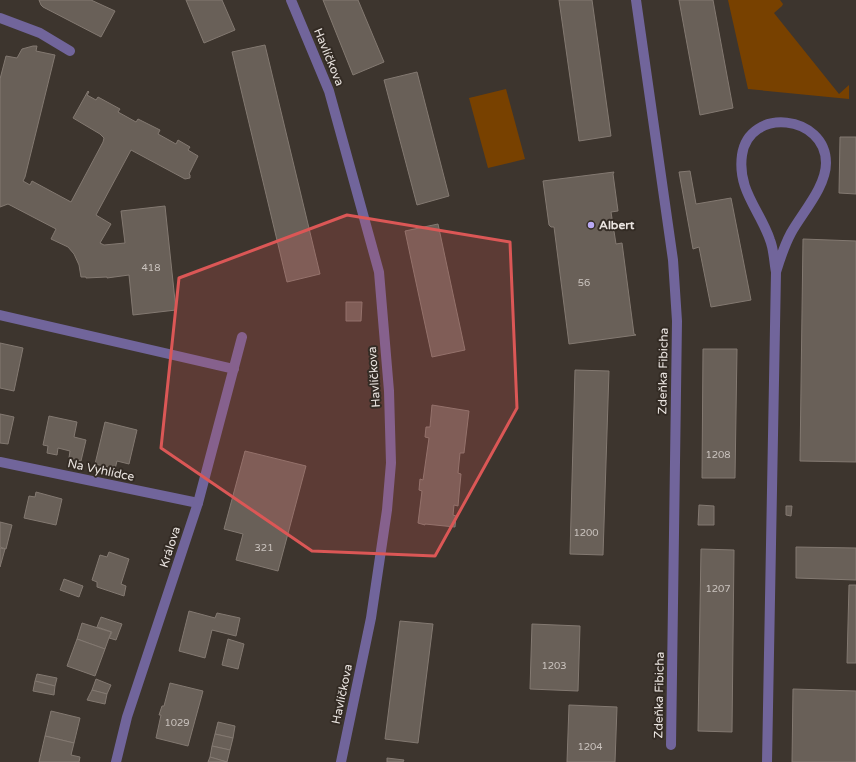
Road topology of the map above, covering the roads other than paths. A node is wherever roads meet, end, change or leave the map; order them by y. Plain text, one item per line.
1 (291, 0) edge
2 (636, 0) edge
3 (0, 18) edge
4 (70, 51) dead end
5 (776, 272) junction
6 (0, 315) edge
7 (242, 338) dead end
8 (234, 369) junction
9 (0, 462) edge
10 (198, 503) junction
11 (671, 745) dead end
12 (116, 762) edge
13 (341, 762) edge
14 (768, 762) edge

1 - 13 street, Havlíčkova
2 - 11 street, Zdeňka Fibicha
3 - 4 street
5 - 5 street
5 - 14 street
6 - 8 street
7 - 8 street, Králova
8 - 10 street, Králova
9 - 10 street, Na Vyhlídce
10 - 12 street, Králova

